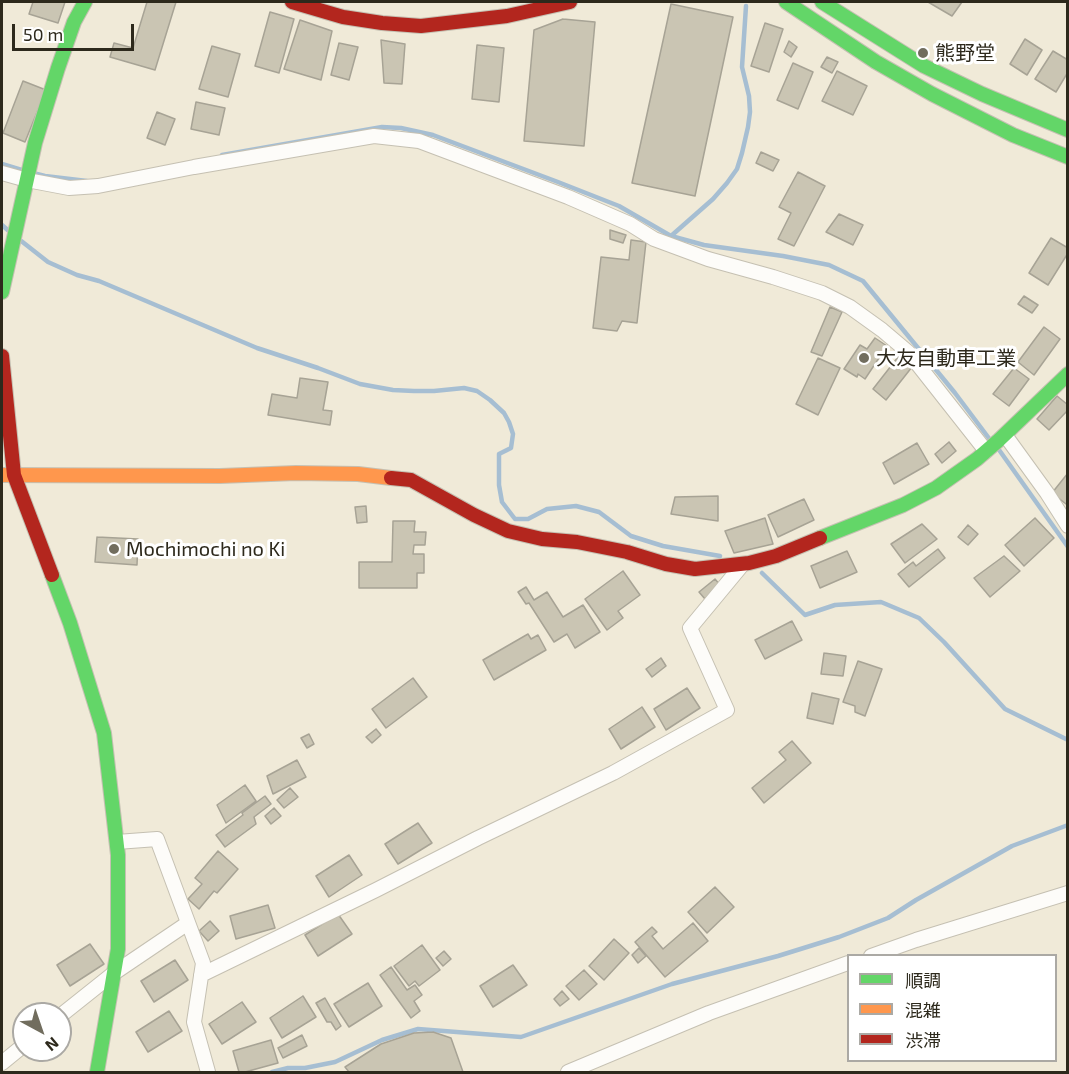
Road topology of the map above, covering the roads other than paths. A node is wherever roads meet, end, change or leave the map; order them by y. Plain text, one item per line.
1 (85, 2) edge
2 (292, 2) edge
3 (570, 2) edge
4 (786, 2) edge
5 (822, 2) edge
6 (1068, 130) edge
7 (1068, 157) edge
8 (2, 173) edge
9 (27, 178) junction
10 (2, 292) edge
11 (2, 356) edge
12 (1068, 375) edge
13 (995, 444) junction
14 (8, 475) edge
15 (1068, 526) edge
16 (743, 564) junction
17 (117, 842) junction
18 (1068, 893) edge
19 (188, 923) junction
20 (877, 954) edge
21 (847, 964) edge
22 (114, 973) junction
23 (201, 975) junction
24 (72, 1006) edge
25 (97, 1072) edge
26 (208, 1072) edge
27 (568, 1072) edge

1 - 9 street
2 - 3 street
4 - 7 street
5 - 6 street
8 - 9 street
9 - 10 street
9 - 13 street
11 - 14 street
12 - 13 street
13 - 15 street
13 - 16 street
14 - 16 street
14 - 17 street
16 - 23 street
17 - 19 street
17 - 22 street
18 - 20 street
19 - 22 street
19 - 23 street
21 - 27 street
22 - 24 street
22 - 25 street
23 - 26 street

